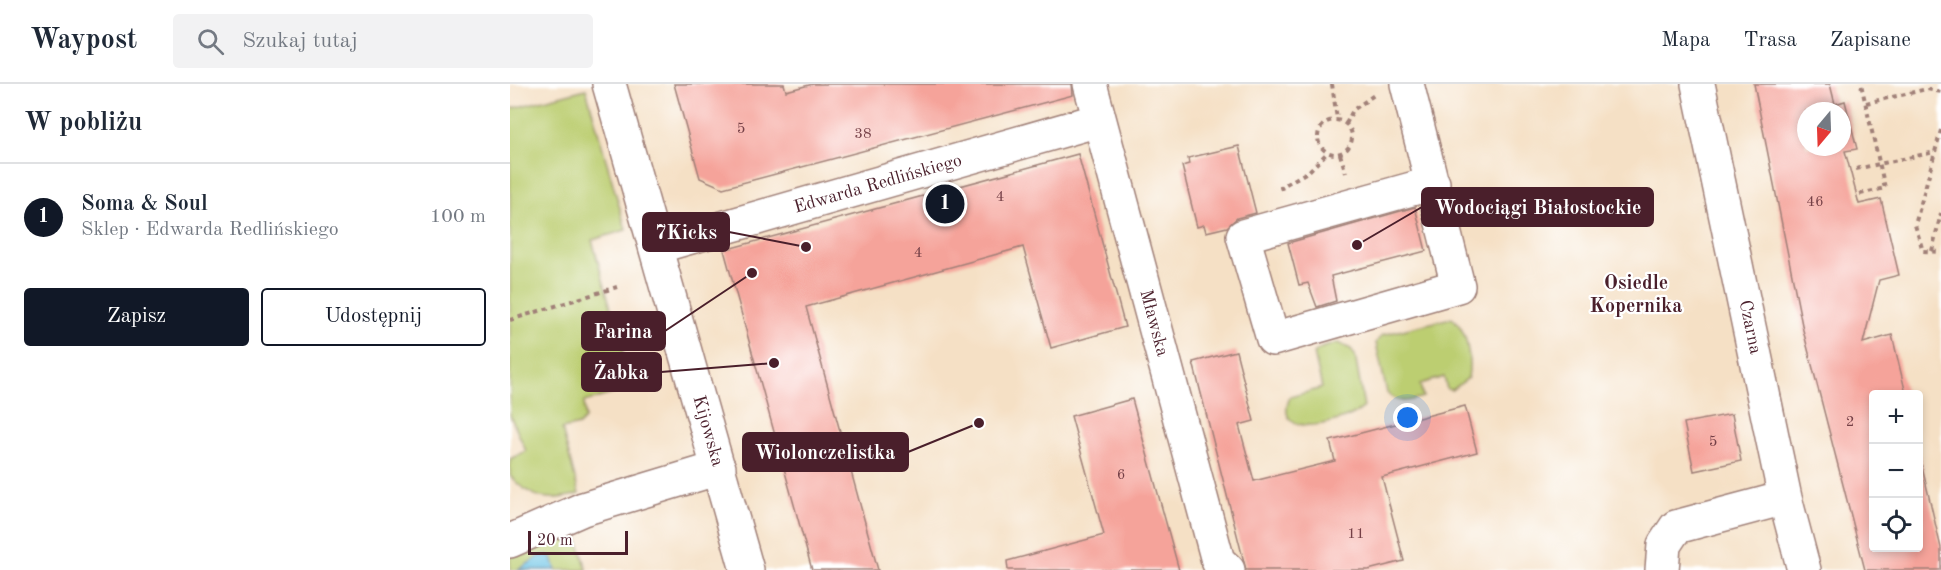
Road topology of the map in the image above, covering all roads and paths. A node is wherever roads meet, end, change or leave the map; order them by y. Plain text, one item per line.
1 (609, 84) edge
2 (1090, 84) edge
3 (1332, 84) edge
4 (1698, 84) edge
5 (1861, 84) edge
6 (1934, 84) edge
7 (1407, 86) edge
8 (1933, 90) junction
9 (1941, 92) edge
10 (1866, 103) junction
11 (1337, 119) junction
12 (1099, 120) junction
13 (1346, 124) junction
14 (1941, 130) edge
15 (1935, 152) junction
16 (1880, 165) junction
17 (1856, 169) dead end
18 (1433, 183) junction
19 (1860, 194) dead end
20 (1941, 213) edge
21 (656, 248) junction
22 (1932, 251) junction
23 (1941, 252) edge
24 (617, 287) dead end
25 (510, 320) edge
26 (719, 468) junction
27 (1785, 498) junction
28 (510, 541) edge
29 (1223, 566) edge
30 (747, 570) edge
31 (1662, 570) edge
32 (1803, 570) edge

1 - 21 street, Kijowska
2 - 12 street, Mławska
3 - 11 path
4 - 27 street, Czarna
5 - 10 path
6 - 8 path
7 - 13 path
7 - 18 street
8 - 9 path
8 - 10 path
10 - 16 path
11 - 13 path
11 - 13 path
12 - 21 street, Edwarda Redlińskiego
12 - 29 street, Mławska
14 - 15 path
15 - 16 path
15 - 22 path
16 - 17 path
16 - 19 path
18 - 18 street
20 - 22 path
21 - 26 street, Kijowska
22 - 23 path
24 - 25 path
26 - 28 street
26 - 30 street, Kijowska
27 - 31 street
27 - 32 street, Czarna

